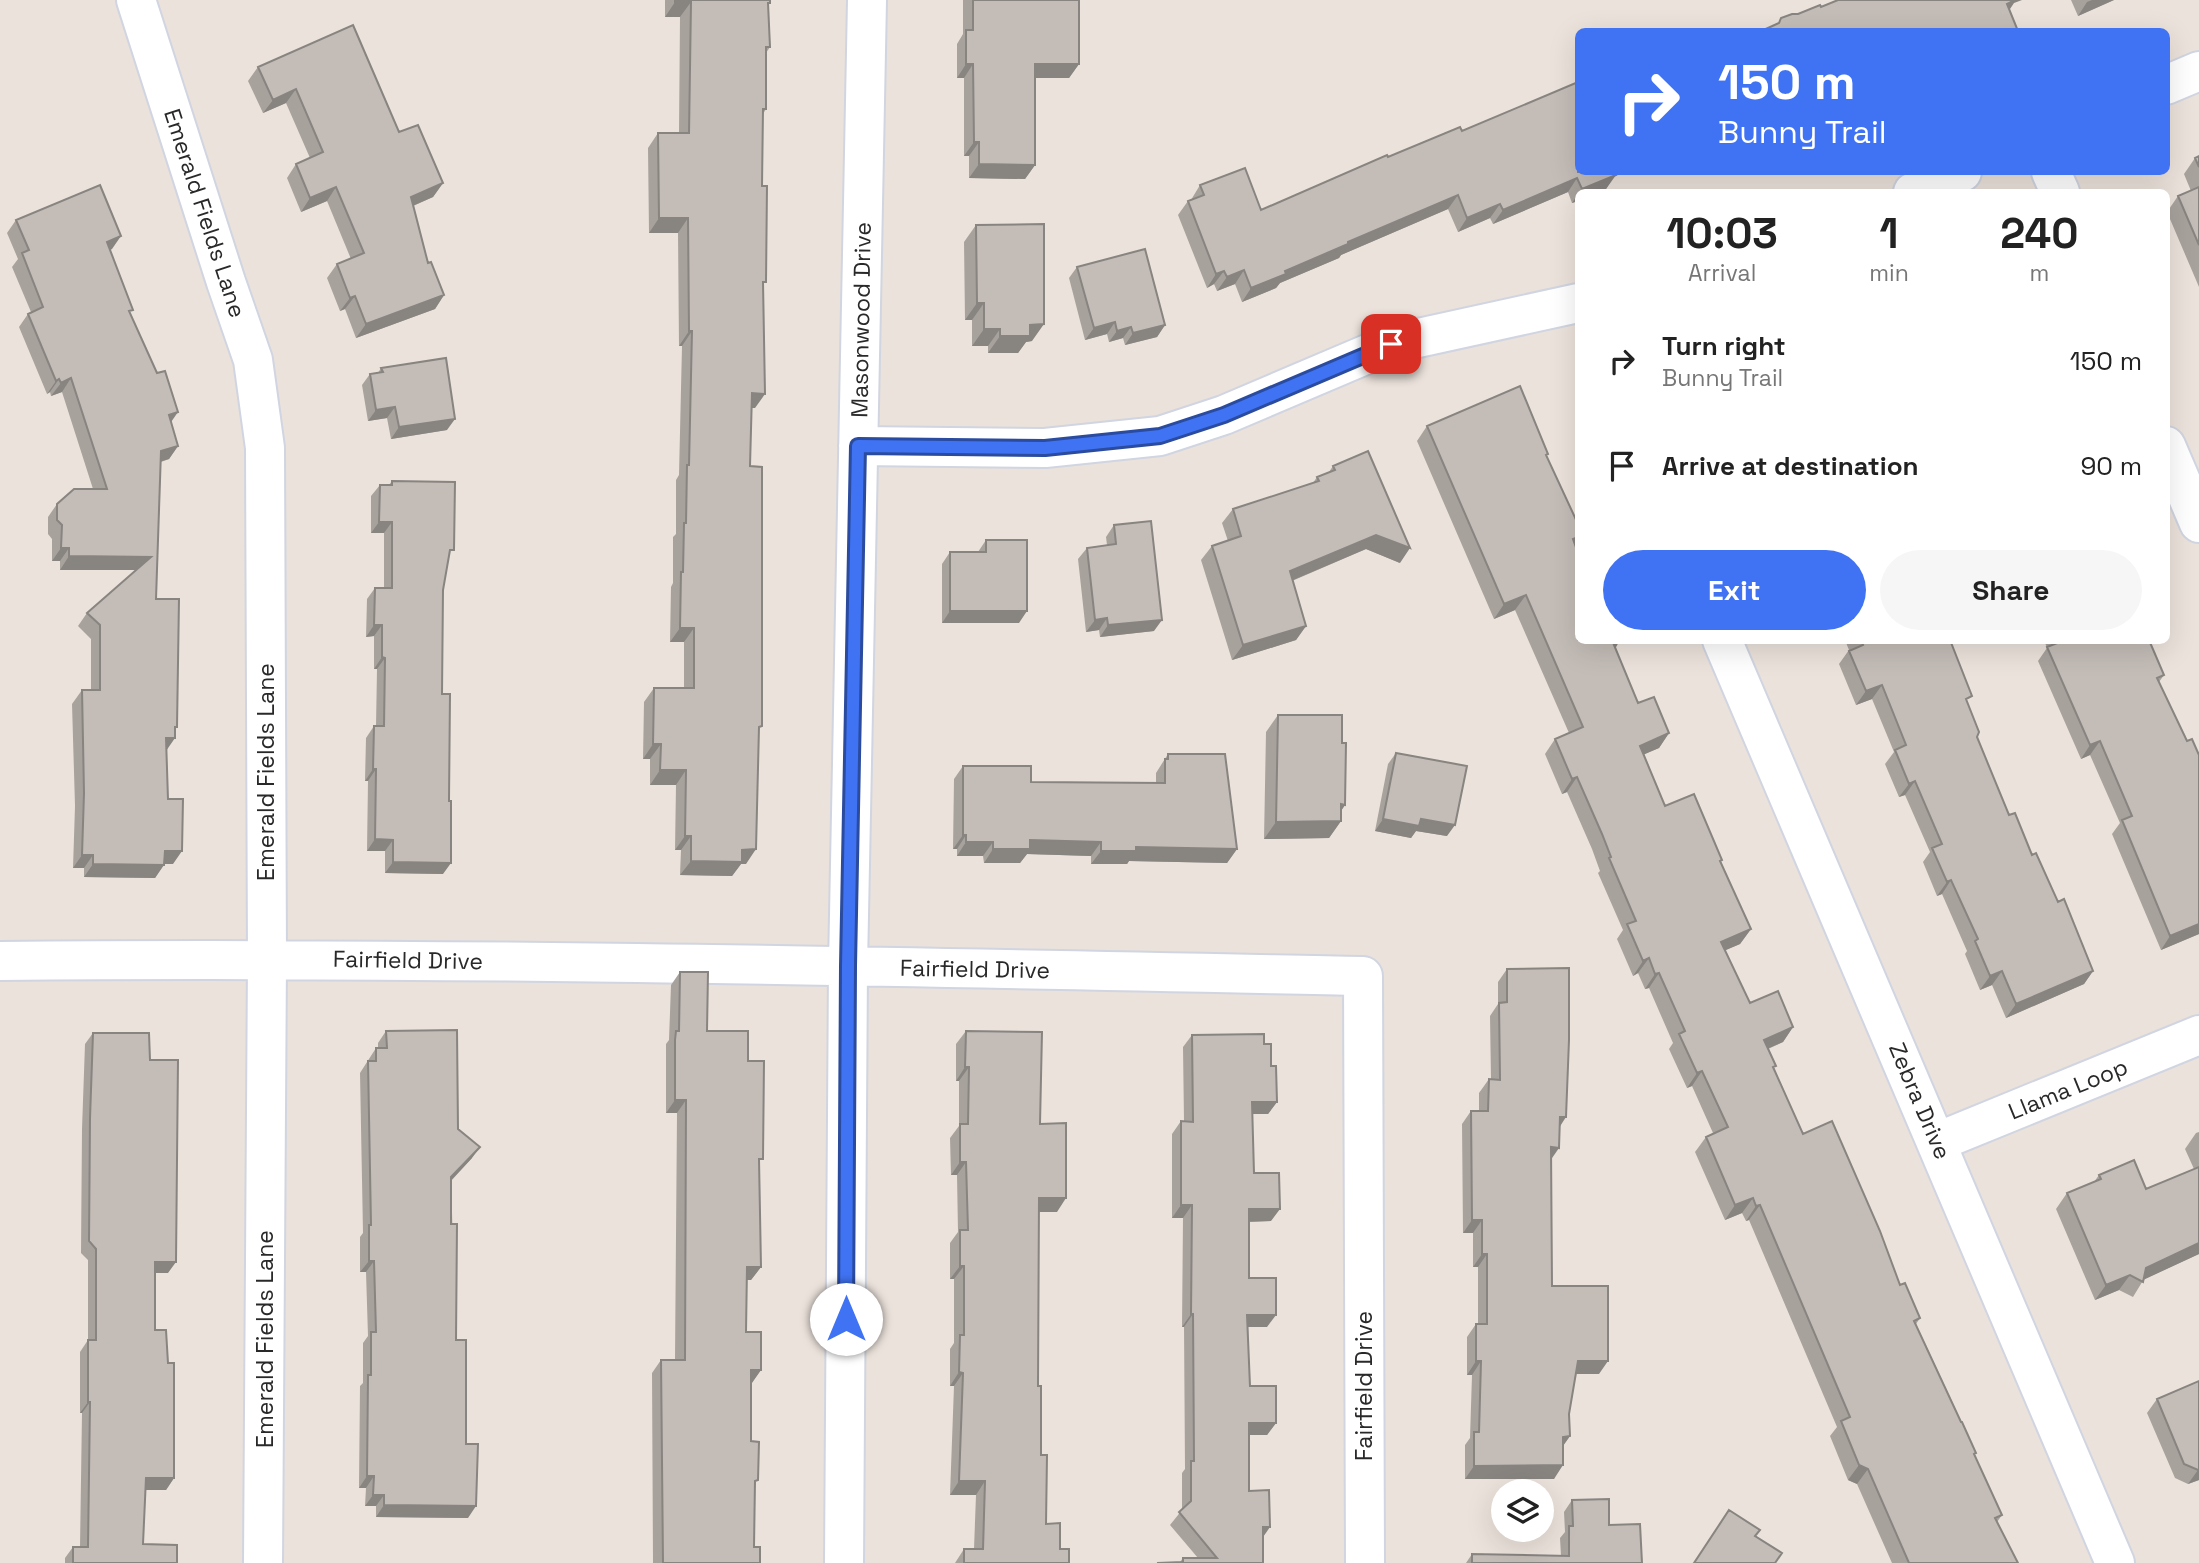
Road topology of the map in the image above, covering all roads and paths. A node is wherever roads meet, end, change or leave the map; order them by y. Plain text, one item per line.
1 (136, 0) edge
2 (867, 0) edge
3 (2199, 71) edge
4 (2170, 83) edge
5 (1955, 175) edge
6 (1920, 189) edge
7 (1575, 305) edge
8 (858, 446) junction
9 (2170, 455) edge
10 (2199, 523) edge
11 (1724, 644) edge
12 (267, 959) junction
13 (0, 961) edge
14 (848, 966) junction
15 (2199, 1035) edge
16 (1937, 1142) junction
17 (263, 1563) edge
18 (845, 1563) edge
19 (1365, 1563) edge
20 (2115, 1563) edge

1 - 12 street, Emerald Fields Lane
2 - 8 street, Masonwood Drive
3 - 4 street
5 - 6 street
7 - 8 street
8 - 14 street, Masonwood Drive
9 - 10 street
11 - 16 street, Zebra Drive
12 - 13 street, Fairfield Drive
12 - 14 street, Fairfield Drive
12 - 17 street, Emerald Fields Lane
14 - 18 street, Masonwood Drive
14 - 19 street, Fairfield Drive
15 - 16 street, Llama Loop
16 - 20 street, Zebra Drive

